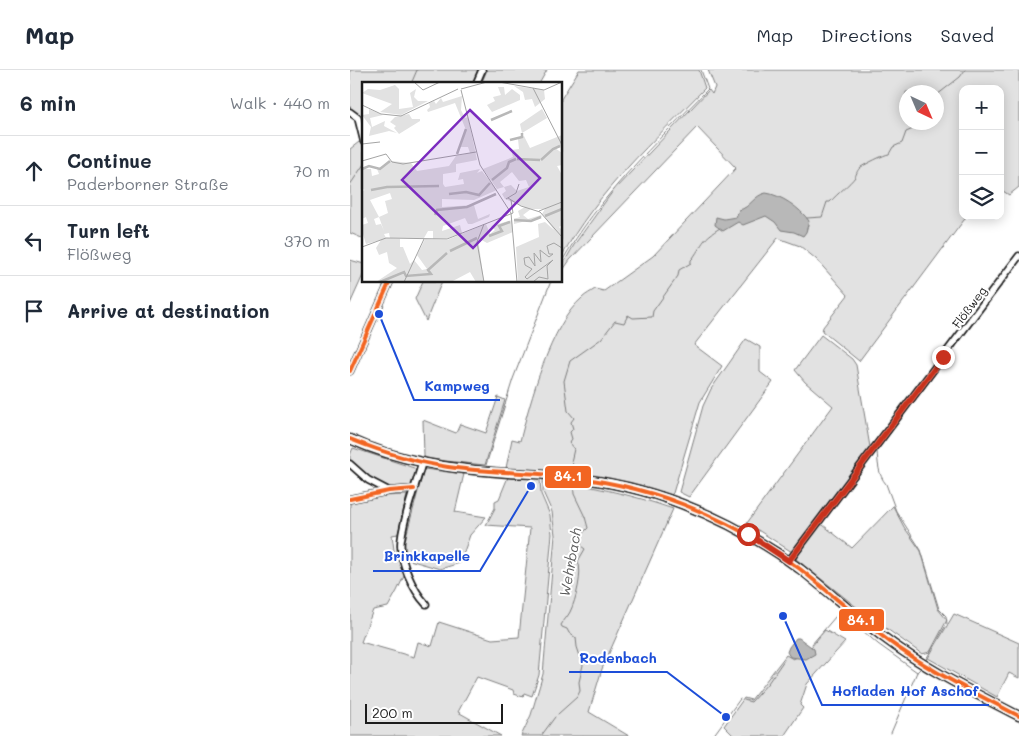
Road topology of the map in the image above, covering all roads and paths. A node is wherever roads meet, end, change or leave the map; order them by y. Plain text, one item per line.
1 (482, 70) edge
2 (477, 82) edge
3 (350, 112) edge
4 (362, 134) edge
5 (1019, 256) edge
6 (390, 282) edge
7 (350, 371) edge
8 (350, 439) edge
9 (422, 463) junction
10 (350, 464) edge
11 (414, 488) junction
12 (389, 491) junction
13 (350, 499) edge
14 (789, 561) junction
15 (426, 604) dead end
16 (1019, 716) edge

1 - 2 street
3 - 4 street
5 - 14 street, Flößweg
6 - 7 street
8 - 9 main road
9 - 11 street
9 - 14 main road
10 - 12 street
11 - 12 street
11 - 15 street
12 - 13 street
14 - 16 main road

